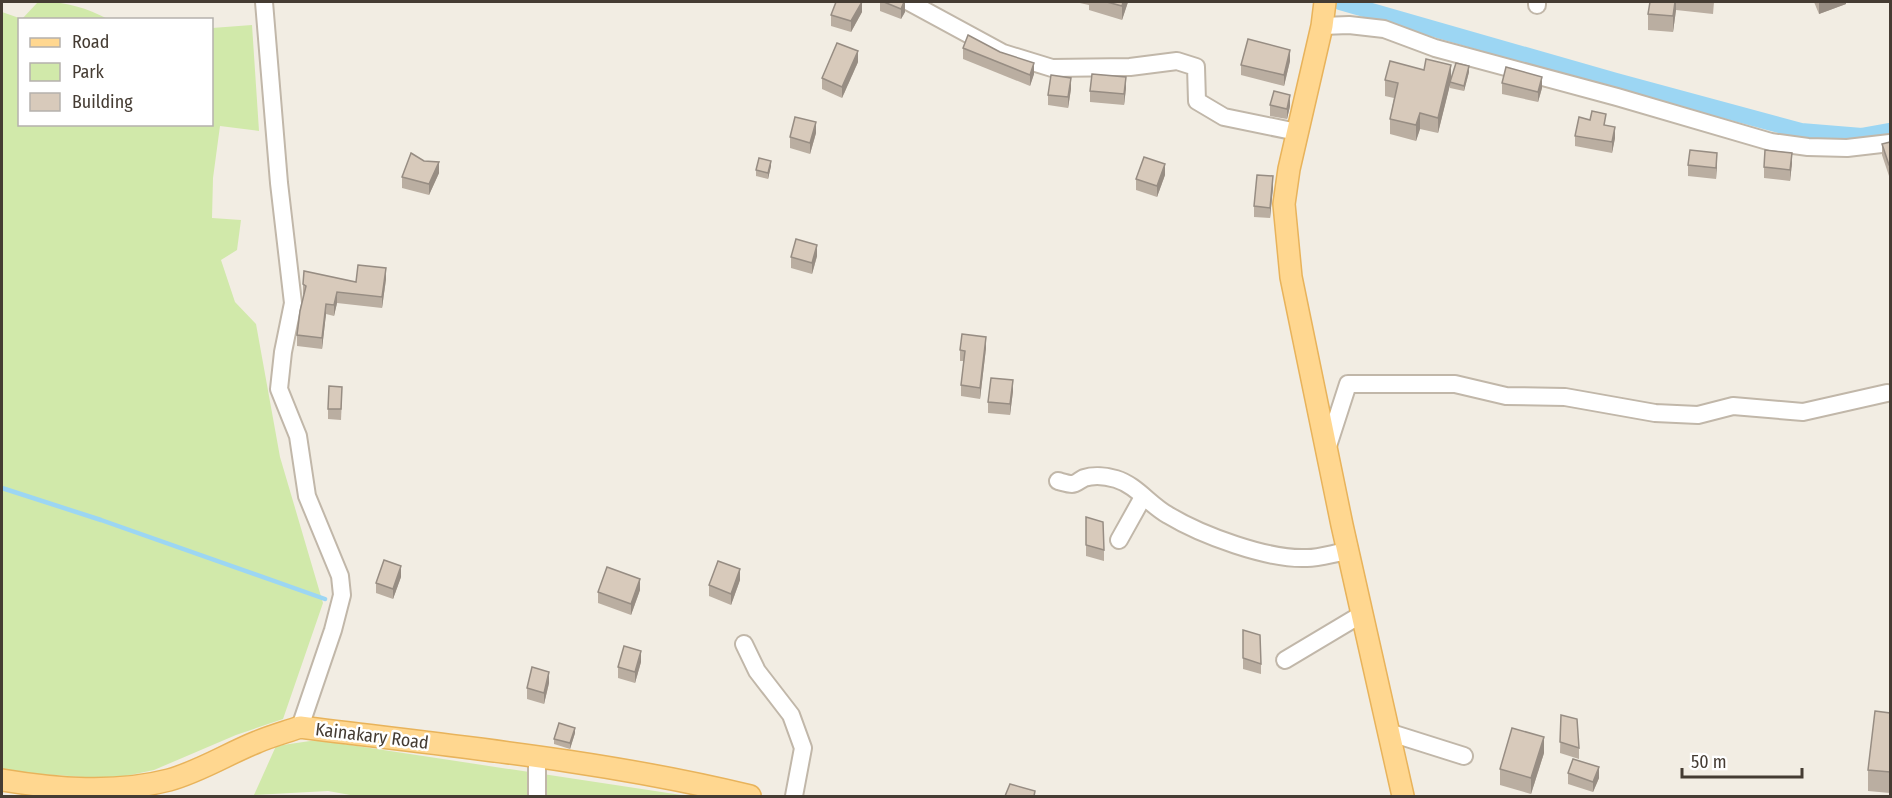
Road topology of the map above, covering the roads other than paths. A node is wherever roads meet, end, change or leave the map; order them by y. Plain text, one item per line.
1 (264, 2) edge
2 (909, 2) edge
3 (1323, 14) edge
4 (1297, 132) junction
5 (1890, 142) edge
6 (1887, 393) dead end
7 (1326, 450) junction
8 (1058, 481) dead end
9 (1143, 497) junction
10 (1119, 540) dead end
11 (1347, 551) junction
12 (1362, 615) junction
13 (744, 644) dead end
14 (1285, 660) dead end
15 (300, 727) junction
16 (1388, 732) junction
17 (1464, 756) dead end
18 (537, 758) junction
19 (2, 780) edge
20 (537, 796) edge
21 (750, 796) edge
22 (794, 796) edge
23 (1403, 796) edge

1 - 15 street
2 - 4 street
3 - 4 main road
3 - 5 street
4 - 7 main road
6 - 7 street
7 - 11 main road
8 - 9 street
9 - 10 street
9 - 11 street
11 - 12 main road
12 - 14 street
12 - 16 main road
13 - 22 street
15 - 18 main road, Kainakary Road
15 - 19 main road, Kainakary Road
16 - 17 street
16 - 23 main road
18 - 20 street
18 - 21 main road, Kainakary Road

